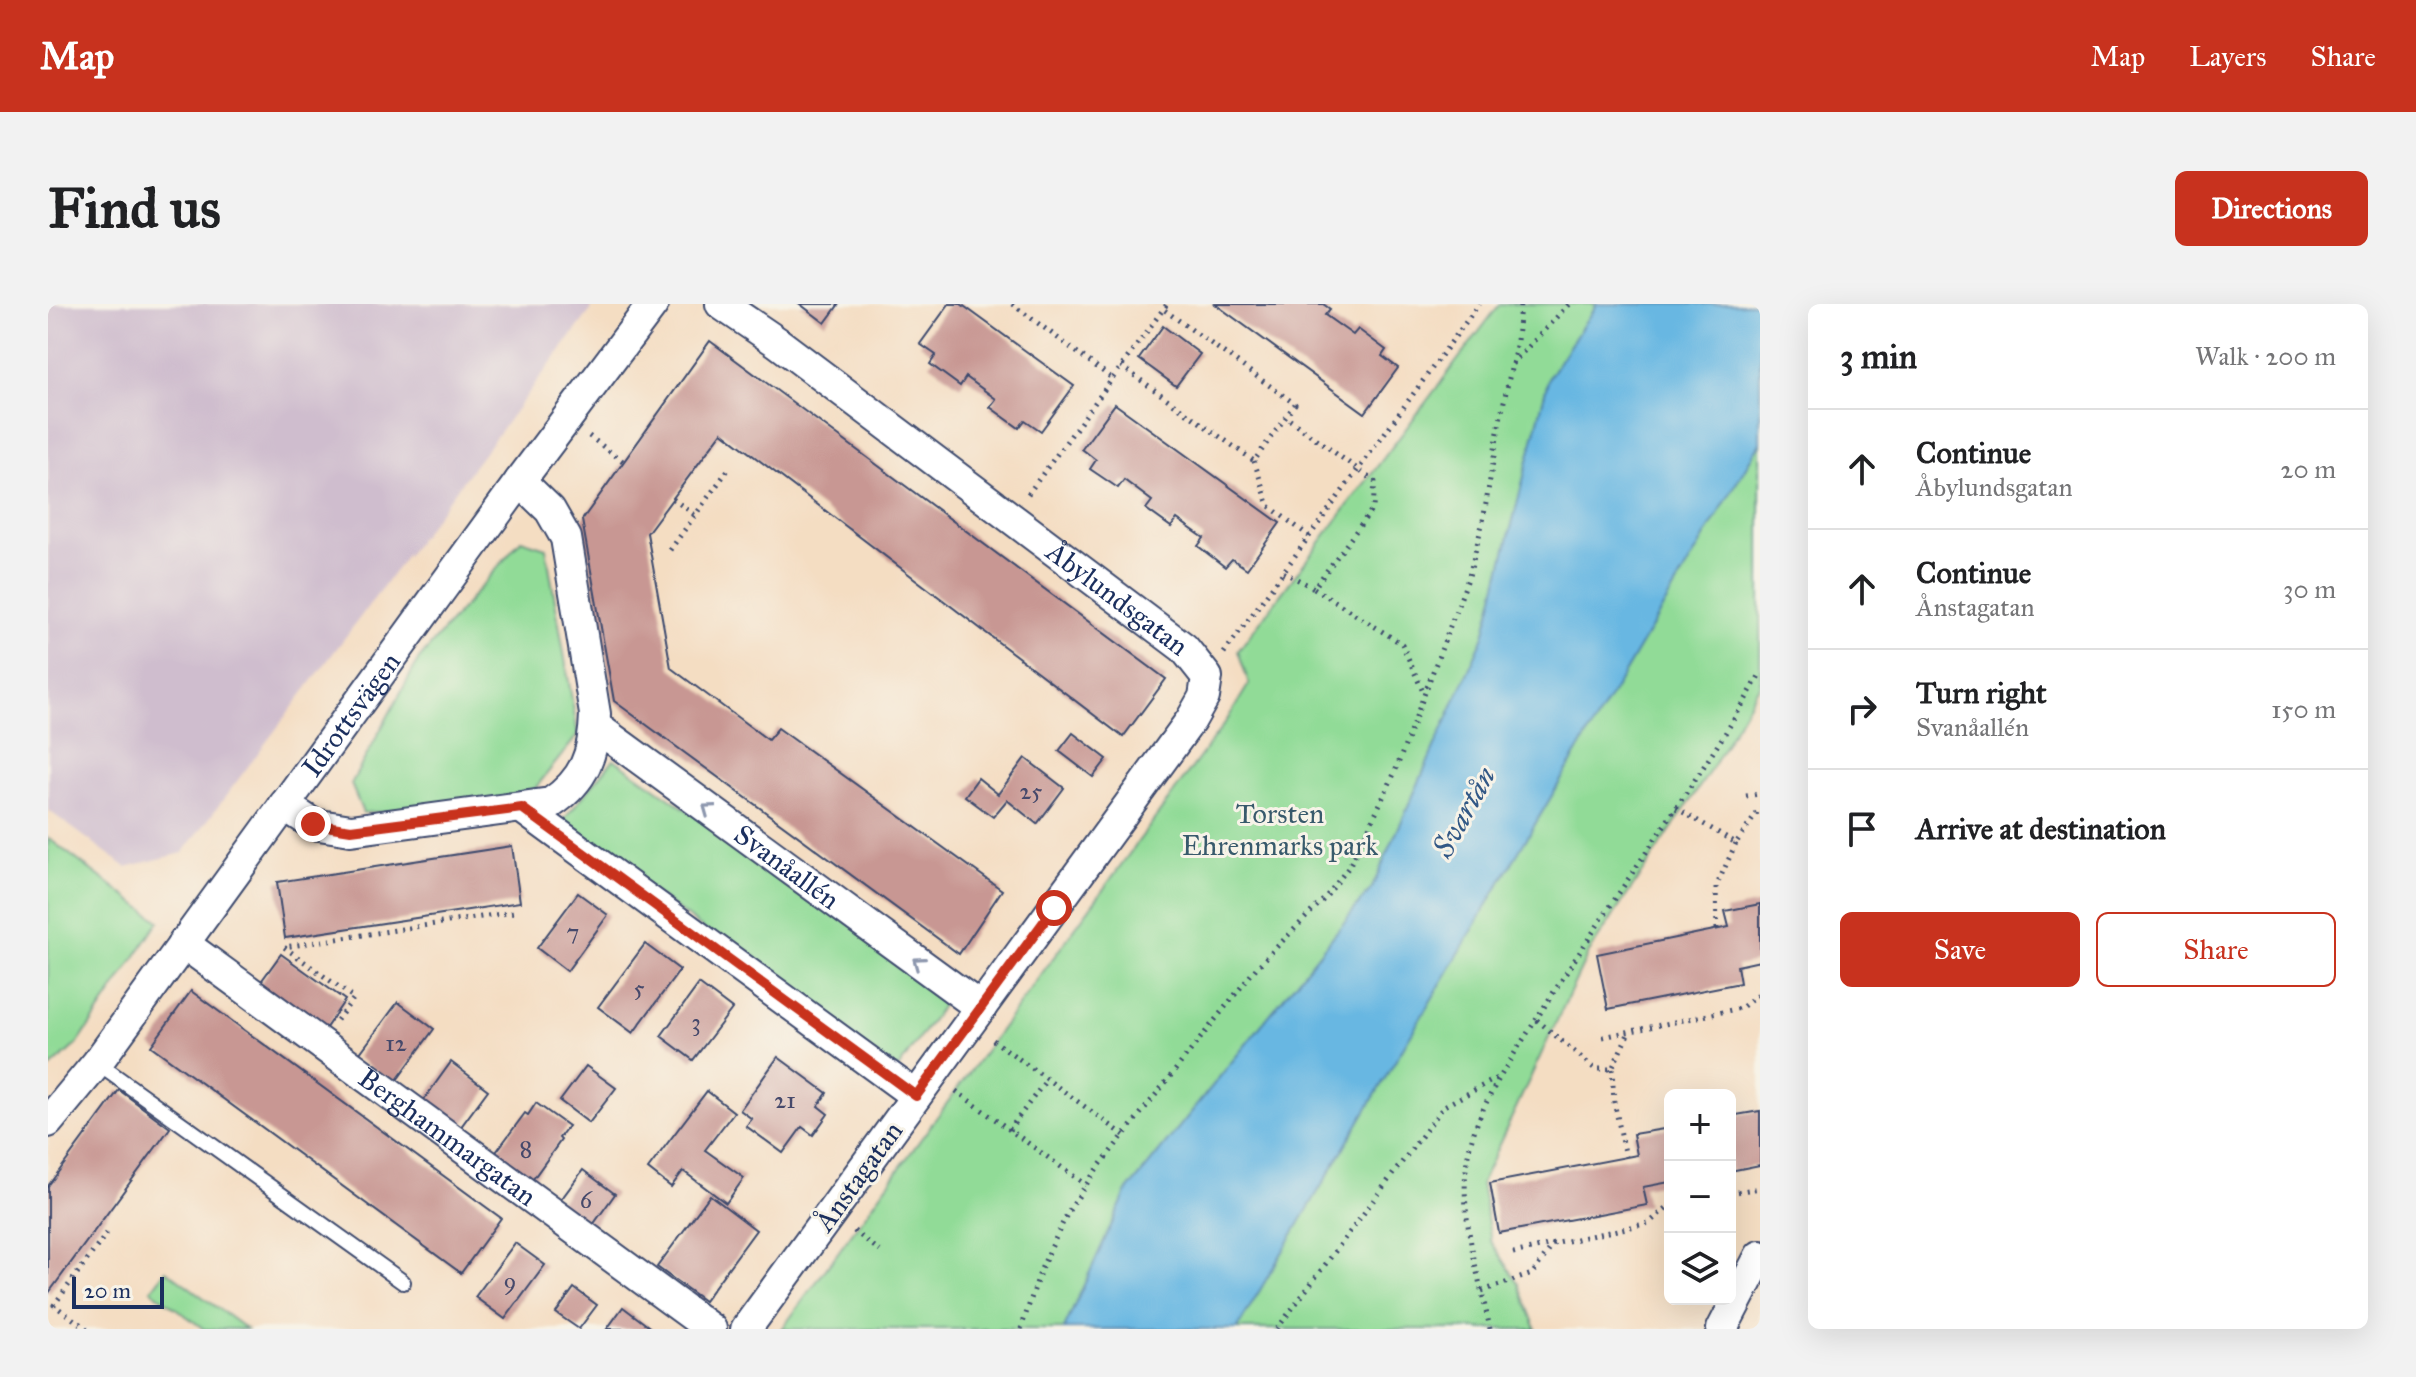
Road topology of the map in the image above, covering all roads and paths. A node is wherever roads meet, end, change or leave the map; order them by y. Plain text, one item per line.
1 (653, 304) edge
2 (721, 304) edge
3 (1012, 304) edge
4 (1479, 304) edge
5 (1520, 304) edge
6 (1569, 304) edge
7 (1165, 307) edge
8 (1512, 364) junction
9 (1121, 366) junction
10 (1113, 379) junction
11 (1286, 417) junction
12 (566, 420) junction
13 (1254, 461) junction
14 (624, 462) dead end
15 (730, 467) dead end
16 (1358, 470) junction
17 (520, 481) junction
18 (673, 499) dead end
19 (695, 515) junction
20 (1011, 518) junction
21 (1309, 536) junction
22 (670, 550) dead end
23 (1283, 572) junction
24 (1314, 588) junction
25 (1760, 674) edge
26 (1207, 677) junction
27 (1424, 696) junction
28 (595, 726) junction
29 (1760, 794) edge
30 (1746, 796) dead end
31 (284, 805) junction
32 (522, 808) junction
33 (1676, 808) junction
34 (1760, 809) edge
35 (1736, 843) junction
36 (514, 912) dead end
37 (1717, 929) dead end
38 (183, 943) junction
39 (999, 984) joint
40 (1760, 993) edge
41 (975, 1016) junction
42 (1537, 1020) junction
43 (1629, 1032) junction
44 (1603, 1037) dead end
45 (320, 1043) junction
46 (97, 1063) junction
47 (1612, 1069) junction
48 (1501, 1076) junction
49 (1047, 1079) junction
50 (924, 1085) junction
51 (48, 1122) edge
52 (1009, 1130) junction
53 (1124, 1135) junction
54 (1626, 1157) dead end
55 (1086, 1185) junction
56 (1760, 1188) edge
57 (1736, 1192) edge
58 (1664, 1210) edge
59 (107, 1233) dead end
60 (1554, 1244) junction
61 (1513, 1253) dead end
62 (1760, 1256) edge
63 (403, 1282) dead end
64 (1482, 1291) junction
65 (87, 1329) edge
66 (711, 1329) edge
67 (746, 1329) edge
68 (1021, 1329) edge
69 (1277, 1329) edge
70 (1490, 1329) edge
71 (1722, 1329) edge

1 - 12 street, Idrottsvägen
2 - 20 street, Åbylundsgatan
3 - 10 path
4 - 16 path
5 - 8 path
6 - 8 path
7 - 9 path
7 - 11 path
8 - 27 path
9 - 10 path
9 - 13 path
10 - 20 path
11 - 13 path
11 - 16 path
12 - 14 path
12 - 17 street, Idrottsvägen
13 - 21 path
15 - 19 path
16 - 21 path
16 - 24 path
17 - 28 street
17 - 31 street, Idrottsvägen
18 - 19 path
19 - 22 path
20 - 26 street, Åbylundsgatan
21 - 23 path
23 - 24 path
23 - 26 path
24 - 27 path
25 - 33 path
26 - 39 street, Åbylundsgatan
27 - 53 path
28 - 32 street
41 -> 28 street, Svanåallén
29 - 30 path
31 - 32 street
31 - 38 street, Idrottsvägen
32 - 50 street
33 - 35 path
33 - 42 path
34 - 35 path
35 - 37 path
36 - 45 path
38 - 45 street, Berghammargatan
38 - 46 street, Idrottsvägen
39 - 41 street, Ånstagatan
40 - 43 path
41 - 49 path
41 - 50 street, Ånstagatan
42 - 47 path
42 - 48 path
43 - 44 path
43 - 47 path
45 - 66 street, Berghammargatan
46 - 51 street, Idrottsvägen
46 - 63 lane
47 - 54 path
48 - 64 path
48 - 69 path
49 - 52 path
49 - 53 path
50 - 52 path
50 - 67 street, Ånstagatan
52 - 55 path
53 - 55 path
55 - 68 path
56 - 57 path
58 - 60 path
59 - 65 path
60 - 61 path
60 - 64 path
62 - 71 street
64 - 70 path

